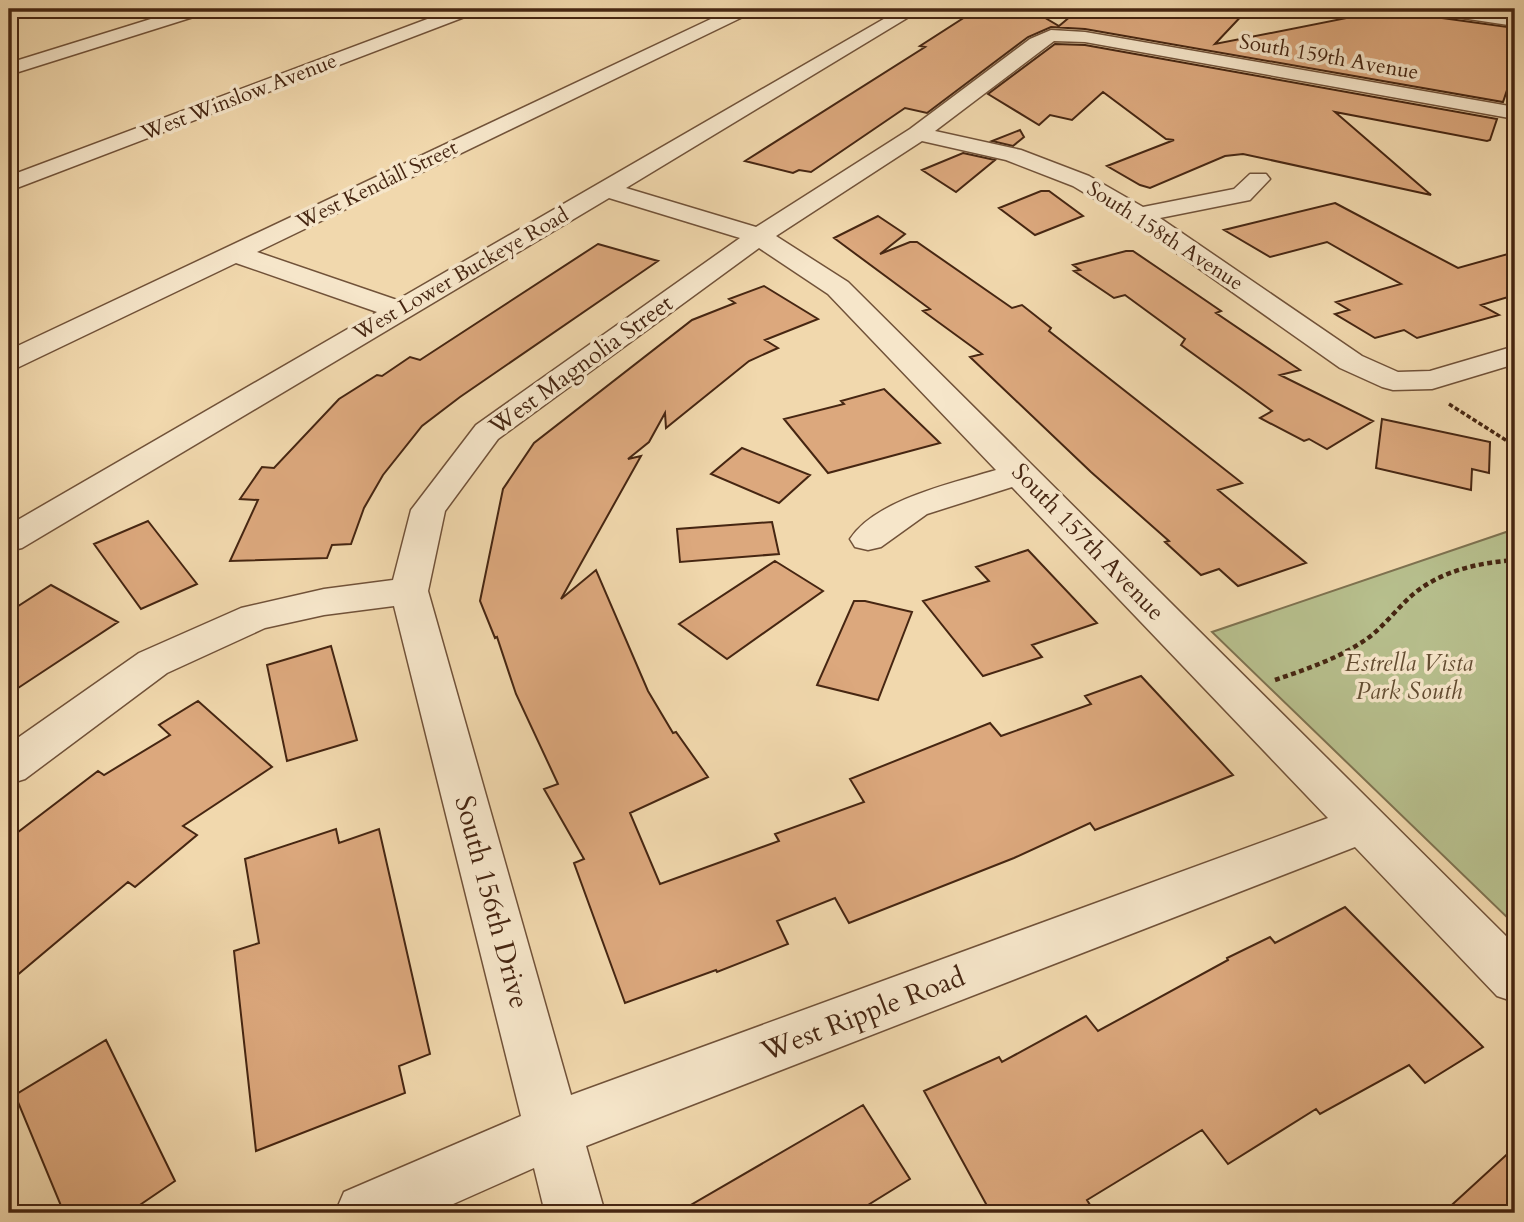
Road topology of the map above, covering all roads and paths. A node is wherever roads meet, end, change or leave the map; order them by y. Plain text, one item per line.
1 (200, 9) edge
2 (469, 9) edge
3 (745, 9) edge
4 (913, 9) edge
5 (1435, 9) edge
6 (1515, 21) edge
7 (1051, 35) joint
8 (9, 69) edge
9 (1515, 113) edge
10 (918, 134) junction
11 (1258, 179) dead end
12 (13, 180) edge
13 (606, 189) junction
14 (1139, 215) junction
15 (759, 236) junction
16 (233, 253) junction
17 (399, 310) junction
18 (1515, 355) edge
19 (9, 361) edge
20 (1393, 381) junction
21 (1515, 446) edge
22 (1020, 473) junction
23 (868, 539) dead end
24 (9, 540) edge
25 (1515, 561) edge
26 (409, 591) junction
27 (1237, 694) junction
28 (9, 767) edge
29 (1364, 824) junction
30 (1515, 979) edge
31 (552, 1131) junction
32 (365, 1213) edge
33 (575, 1213) edge

1 - 8 street
2 - 12 street, West Winslow Avenue
3 - 16 street, West Kendall Street
4 - 13 street, West Lower Buckeye Road
5 - 6 street
7 - 9 street, South 159th Avenue
7 - 10 street, West Magnolia Street
10 - 14 street, South 158th Avenue
10 - 15 street, West Magnolia Street
11 - 14 street
13 - 15 street, South 157th Avenue
13 - 17 street, West Lower Buckeye Road
14 - 20 street, South 158th Avenue
15 - 22 street, South 157th Avenue
15 - 26 street, West Magnolia Street
16 - 17 street
16 - 19 street, West Kendall Street
17 - 24 street, West Lower Buckeye Road
18 - 20 street
20 - 21 path
22 - 23 street
22 - 27 street, South 157th Avenue
25 - 27 path
26 - 28 street
26 - 31 street, South 156th Drive
27 - 29 street, South 157th Avenue
29 - 30 street, South 157th Avenue
29 - 31 street, West Ripple Road
31 - 32 street, West Ripple Road
31 - 33 street, South 156th Drive

